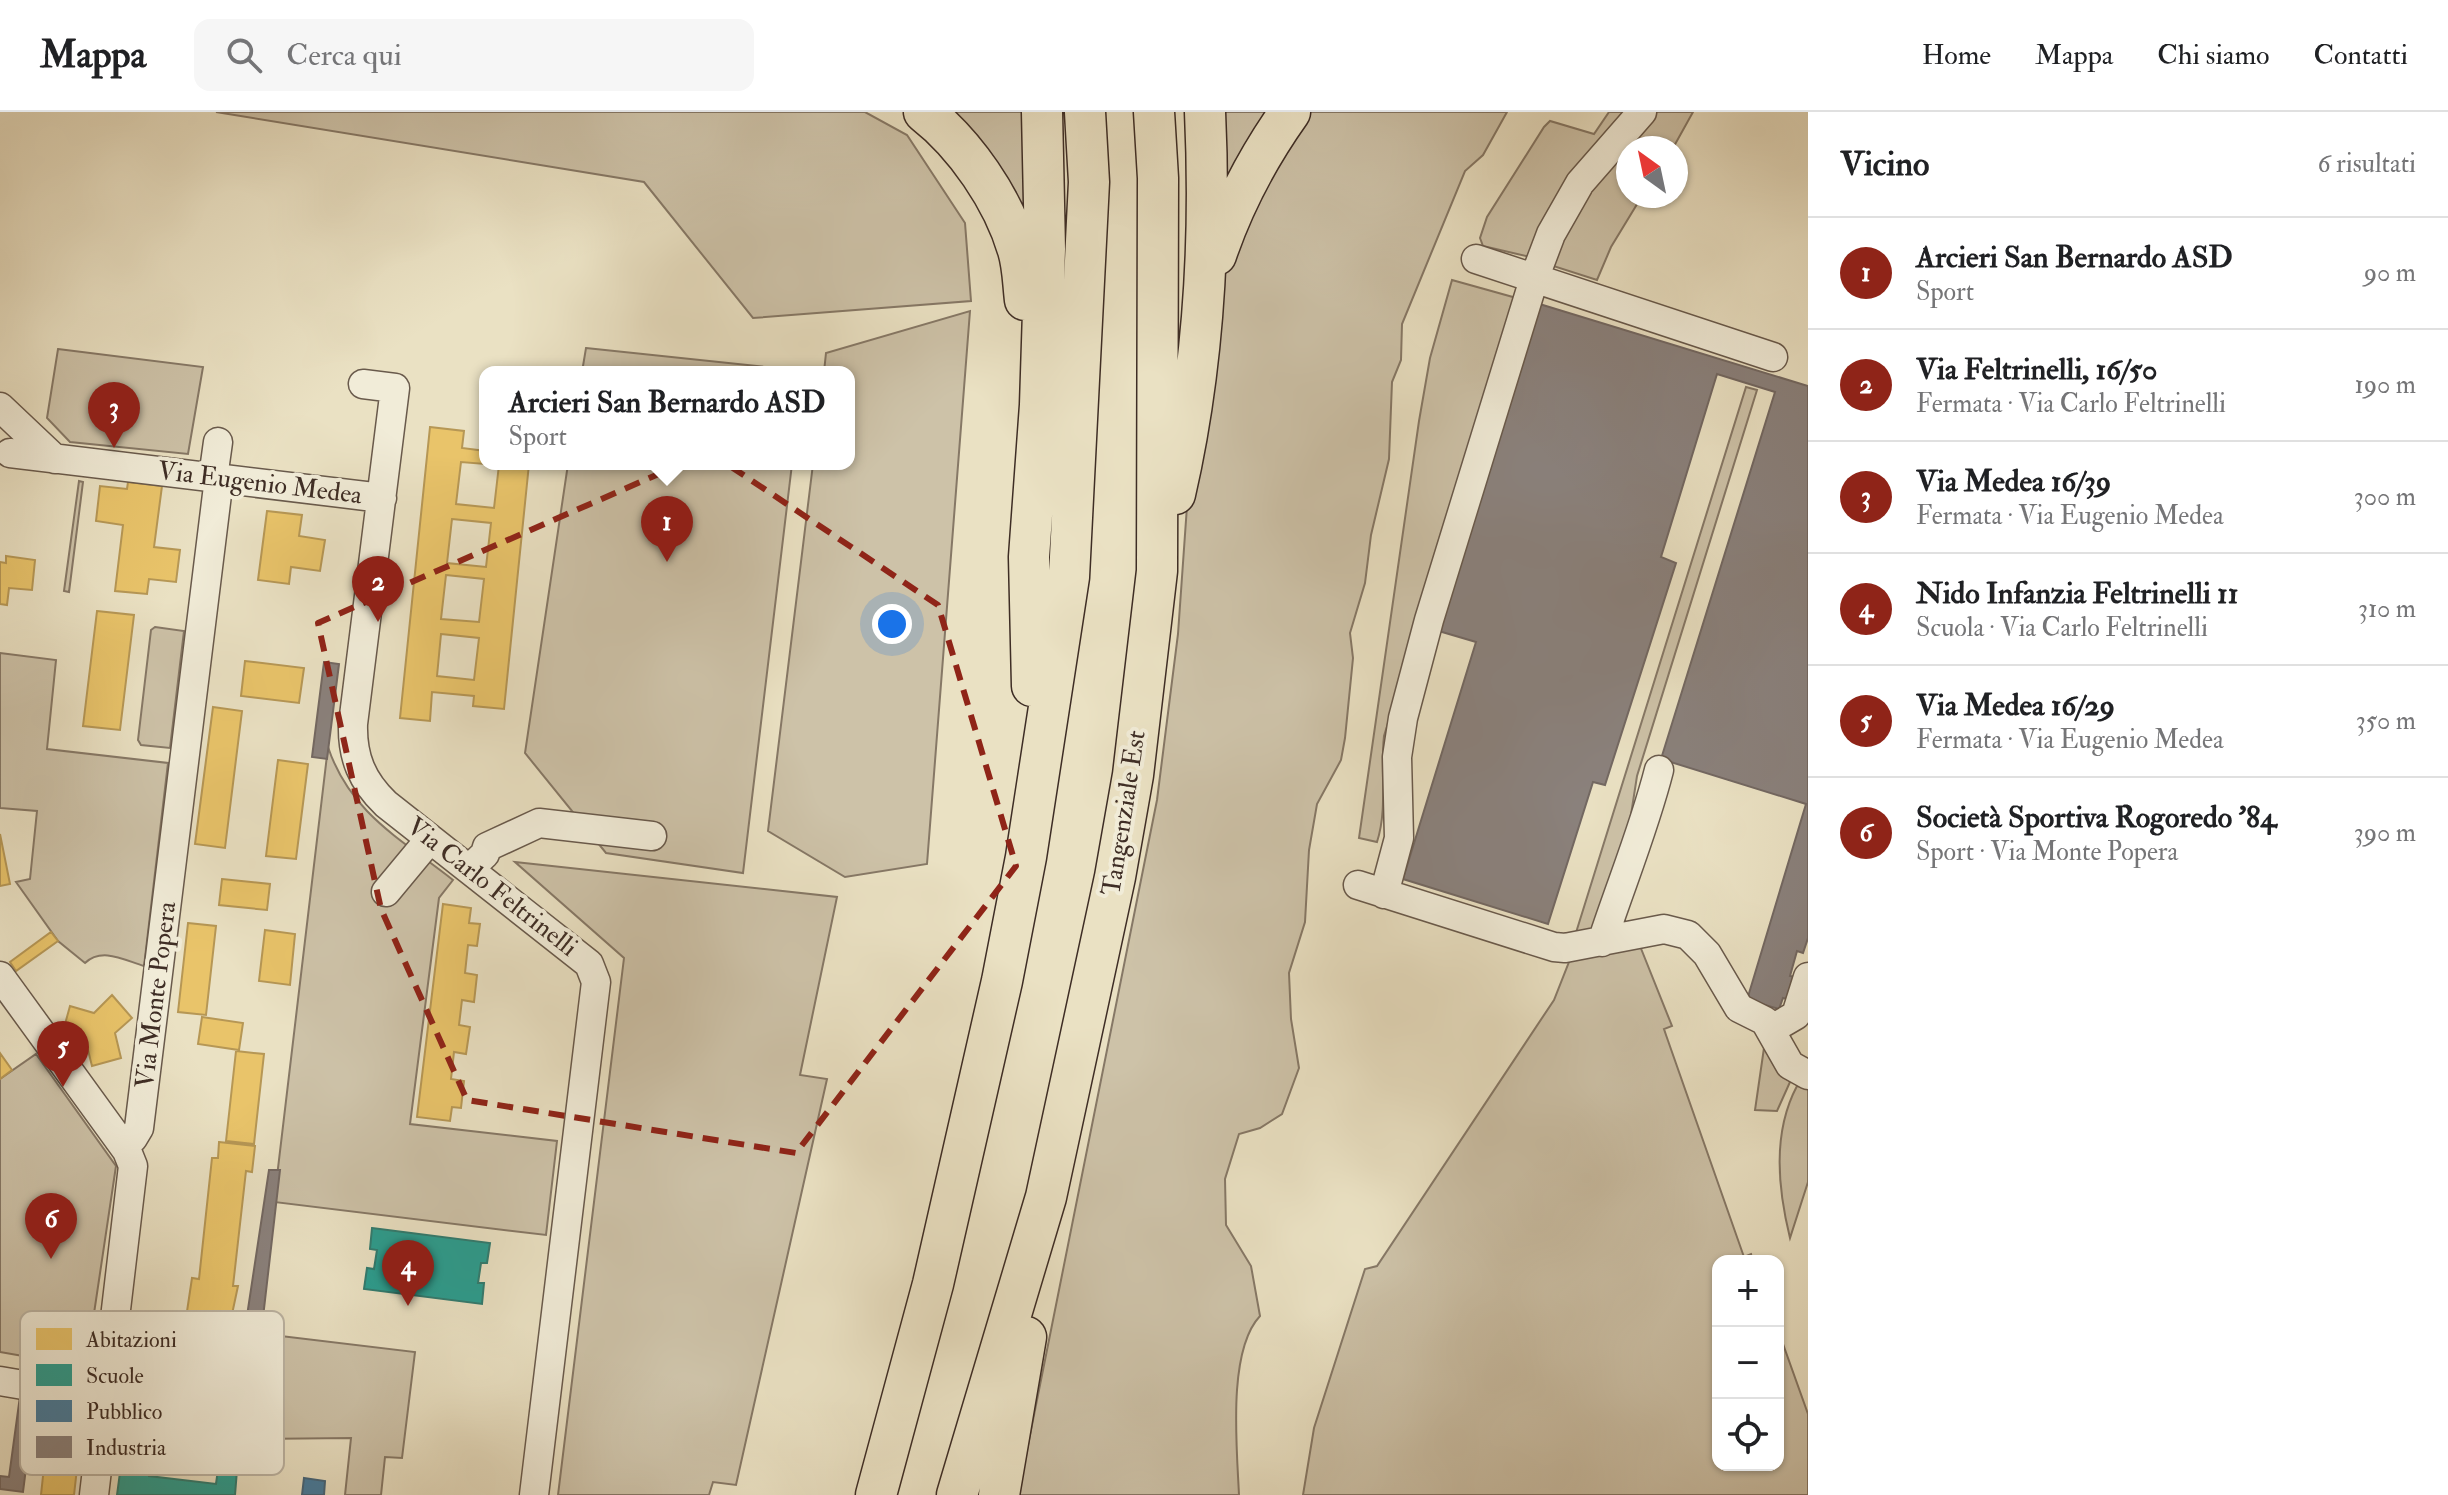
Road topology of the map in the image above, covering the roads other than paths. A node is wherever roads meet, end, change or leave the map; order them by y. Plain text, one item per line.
1 (924, 112) edge
2 (1042, 112) edge
3 (1085, 112) edge
4 (1154, 112) edge
5 (1205, 112) edge
6 (1290, 112) edge
7 (1642, 112) edge
8 (1476, 259) dead end
9 (1534, 279) junction
10 (1206, 285) junction
11 (1773, 357) dead end
12 (363, 384) dead end
13 (1040, 405) junction
14 (7, 414) edge
15 (218, 442) dead end
16 (5, 458) edge
17 (55, 459) junction
18 (216, 478) junction
19 (382, 498) junction
20 (1157, 571) junction
21 (1659, 770) dead end
22 (652, 836) dead end
23 (430, 839) junction
24 (1026, 857) junction
25 (469, 869) junction
26 (386, 892) dead end
27 (1602, 942) junction
28 (0, 976) edge
29 (1808, 977) edge
30 (1772, 1029) junction
31 (1808, 1075) edge
32 (119, 1140) junction
33 (1046, 1197) junction
34 (117, 1311) edge
35 (0, 1381) edge
36 (20, 1384) edge
37 (96, 1475) edge
38 (94, 1495) edge
39 (534, 1495) edge
40 (876, 1495) edge
41 (957, 1495) edge
42 (999, 1495) edge

1 - 13 highway
2 - 13 highway
3 - 24 highway
4 - 20 highway, Tangenziale Est
5 - 10 highway
6 - 10 highway
7 - 9 street
8 - 9 street
9 - 11 street
9 - 27 street
10 - 20 highway
12 - 19 street, Via Carlo Feltrinelli
13 - 24 highway
14 - 16 street
14 - 17 street
15 - 18 street
16 - 17 street, Via Eugenio Medea
17 - 18 street, Via Eugenio Medea
18 - 19 street, Via Eugenio Medea
18 - 32 street, Via Monte Popera
19 - 23 street, Via Carlo Feltrinelli
20 - 33 highway, Tangenziale Est
21 - 27 street
22 - 25 street
23 - 25 street, Via Carlo Feltrinelli
23 - 26 street
24 - 40 highway
25 - 39 street, Via Carlo Feltrinelli
27 - 30 street
28 - 32 street
29 - 30 street
30 - 31 street
32 - 34 street
33 - 41 highway, Tangenziale Est
33 - 42 highway
35 - 36 street
37 - 38 street

